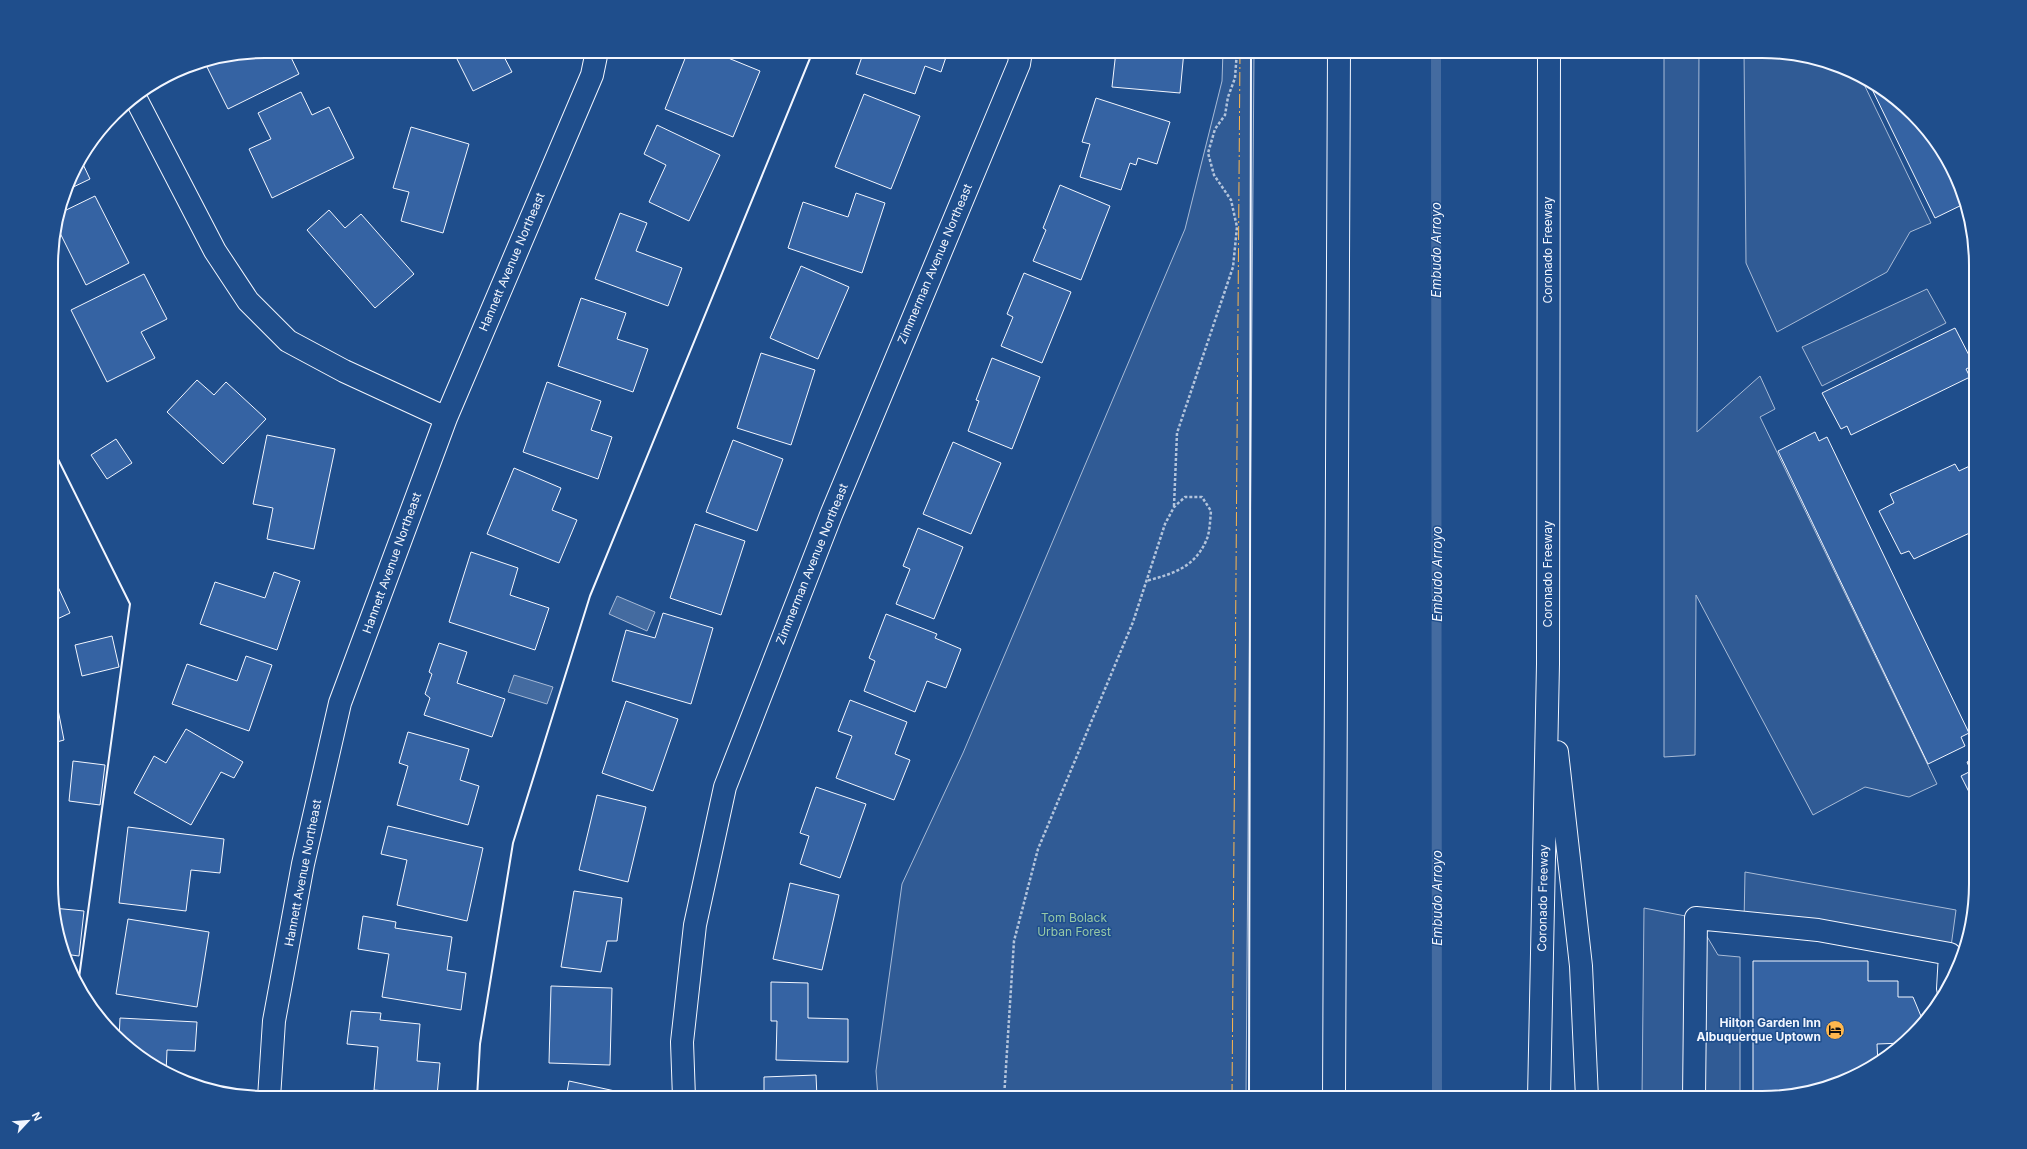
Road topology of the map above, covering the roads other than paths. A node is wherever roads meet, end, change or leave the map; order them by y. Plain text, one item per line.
1 (596, 58) edge
2 (1020, 58) edge
3 (1339, 58) edge
4 (1549, 58) edge
5 (138, 102) edge
6 (446, 418) junction
7 (1548, 664) junction
8 (1949, 974) edge
9 (269, 1091) edge
10 (684, 1091) edge
11 (1334, 1091) edge
12 (1539, 1091) edge
13 (1587, 1091) edge
14 (1694, 1091) edge

1 - 6 main road, Hannett Avenue Northeast
2 - 10 main road, Zimmerman Avenue Northeast
3 - 11 main road
4 - 7 main road, Coronado Freeway
5 - 6 main road
6 - 9 main road, Hannett Avenue Northeast
7 - 12 main road, Coronado Freeway
7 - 13 main road
8 - 14 main road

